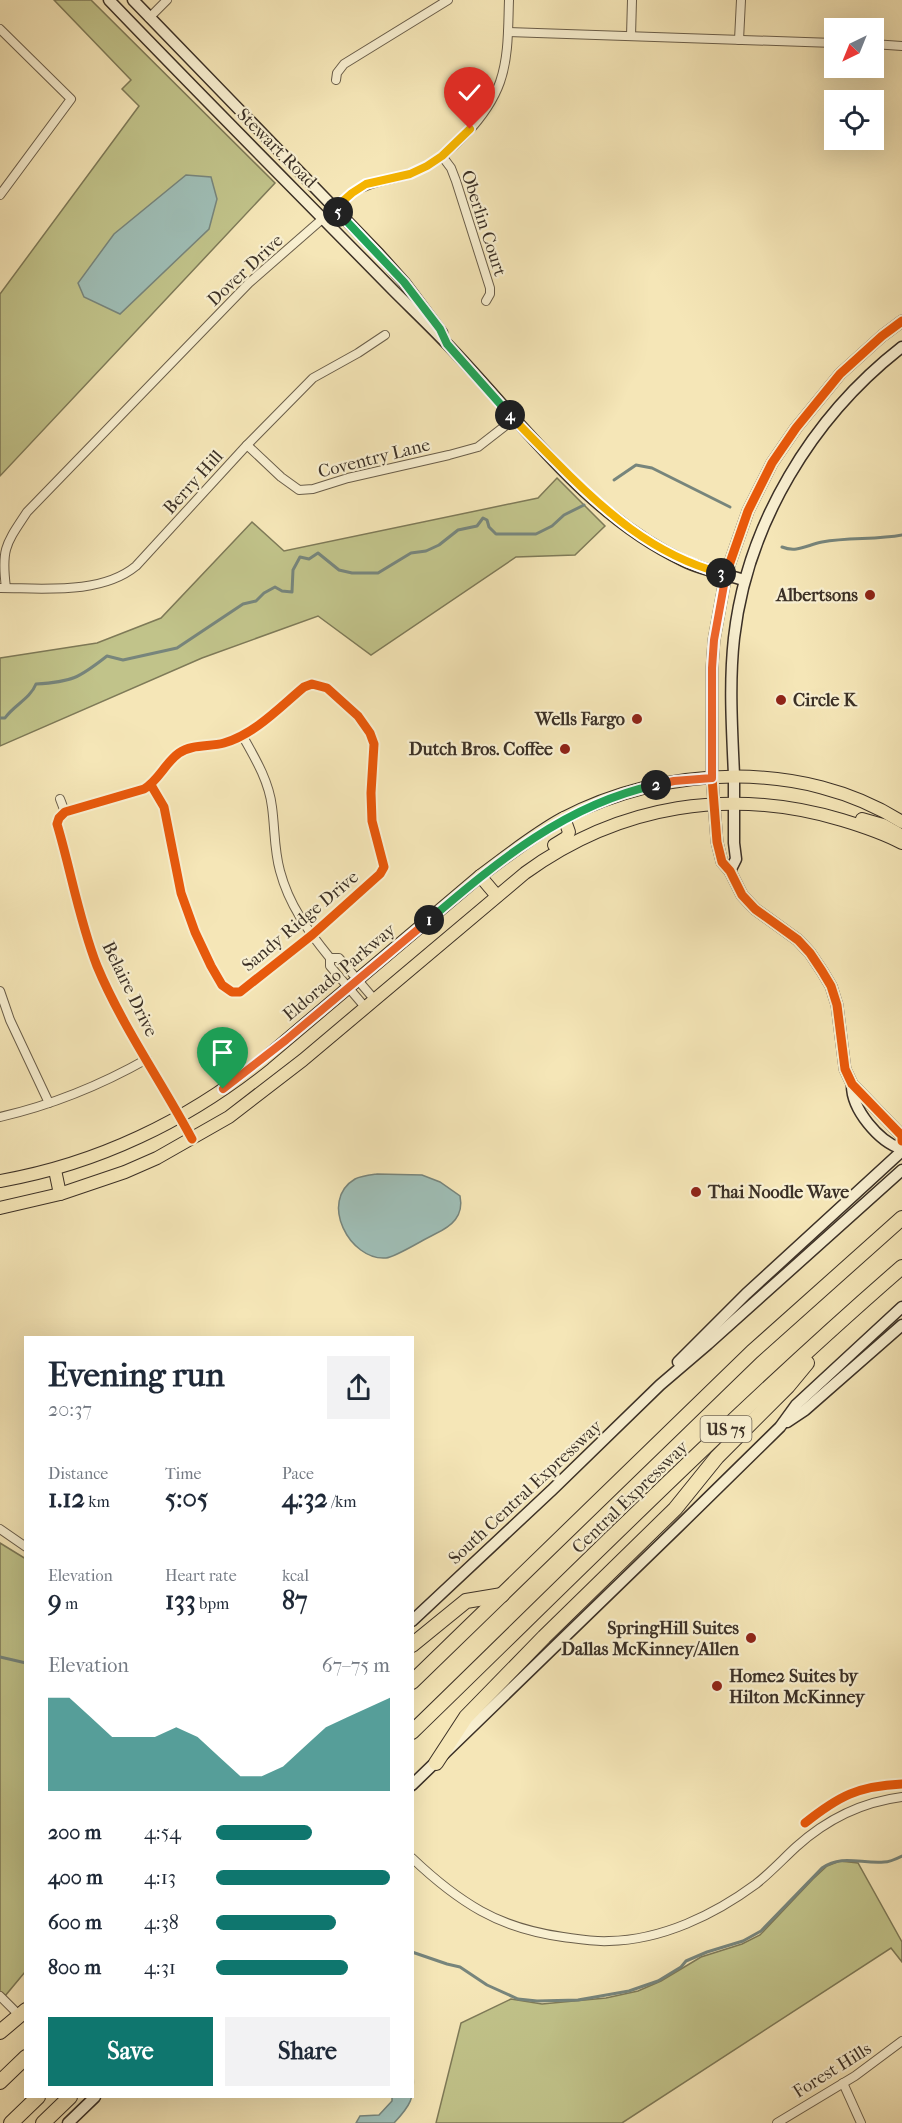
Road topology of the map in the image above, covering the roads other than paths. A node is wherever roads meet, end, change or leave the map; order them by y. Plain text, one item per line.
1 (109, 0) edge
2 (133, 0) edge
3 (167, 0) edge
4 (448, 0) edge
5 (509, 0) edge
6 (632, 0) edge
7 (741, 0) edge
8 (149, 18) junction
9 (0, 29) edge
10 (508, 32) junction
11 (631, 36) junction
12 (739, 40) junction
13 (824, 43) edge
14 (884, 45) edge
15 (902, 46) edge
16 (336, 80) dead end
17 (442, 156) junction
18 (1, 191) edge
19 (334, 209) junction
20 (324, 219) junction
21 (486, 301) dead end
22 (902, 321) edge
23 (385, 335) dead end
24 (447, 344) junction
25 (902, 347) edge
26 (857, 358) junction
27 (872, 372) junction
28 (514, 419) junction
29 (247, 445) junction
30 (726, 574) junction
31 (744, 580) junction
32 (3, 588) edge
33 (712, 677) junction
34 (732, 680) junction
35 (242, 735) junction
36 (712, 778) junction
37 (734, 778) junction
38 (151, 785) junction
39 (60, 799) dead end
40 (733, 803) junction
41 (715, 804) junction
42 (65, 812) junction
43 (831, 817) junction
44 (564, 818) junction
45 (902, 822) edge
46 (902, 835) edge
47 (902, 843) edge
48 (730, 871) junction
49 (480, 876) junction
50 (510, 885) junction
51 (497, 896) junction
52 (312, 935) junction
53 (330, 958) junction
54 (353, 984) junction
55 (0, 992) edge
56 (370, 1003) junction
57 (3, 1009) edge
58 (147, 1059) junction
59 (852, 1084) junction
60 (49, 1103) junction
61 (180, 1116) junction
62 (0, 1117) edge
63 (192, 1139) junction
64 (902, 1141) edge
65 (902, 1150) edge
66 (55, 1170) junction
67 (902, 1170) edge
68 (0, 1181) edge
69 (60, 1194) junction
70 (0, 1208) edge
71 (902, 1218) edge
72 (902, 1267) edge
73 (902, 1307) edge
74 (840, 1322) junction
75 (902, 1325) edge
76 (660, 1385) junction
77 (780, 1427) junction
78 (0, 1529) edge
79 (24, 1546) edge
80 (502, 1595) junction
81 (414, 1619) edge
82 (414, 1643) edge
83 (414, 1680) edge
84 (414, 1730) edge
85 (435, 1763) junction
86 (414, 1783) edge
87 (902, 1797) edge
88 (414, 1860) edge
89 (0, 1996) edge
90 (21, 2012) edge
91 (0, 2031) edge
92 (902, 2040) edge
93 (24, 2059) edge
94 (0, 2082) edge
95 (843, 2083) junction
96 (37, 2098) edge
97 (69, 2098) edge
98 (94, 2098) edge
99 (11, 2123) edge
100 (44, 2123) edge
101 (68, 2123) edge
102 (777, 2123) edge
103 (861, 2123) edge

1 - 20 street, Stewart Road
2 - 8 street, Stewart Road
3 - 8 street
4 - 16 street
5 - 10 street, Dover Drive
6 - 11 street
7 - 12 street
8 - 19 street, Stewart Road
9 - 18 street
10 - 11 street
10 - 17 street, Dover Drive
11 - 12 street
12 - 13 street
14 - 15 street
17 - 19 street, Dover Drive
17 - 21 street, Oberlin Court
19 - 20 street, Dover Drive
19 - 24 street, Stewart Road
20 - 24 street, Stewart Road
20 - 32 street, Dover Drive
22 - 26 street
23 - 29 street, Berry Hill
24 - 28 street, Stewart Road
25 - 27 street
26 - 27 street
26 - 30 street
27 - 31 street
28 - 29 street, Coventry Lane
28 - 30 street, Stewart Road
29 - 32 street, Berry Hill
30 - 31 street, Stewart Road
30 - 33 street
31 - 34 street
33 - 34 street
33 - 36 street
34 - 37 street
35 - 38 street
35 - 52 street
35 - 52 street, Sandy Ridge Drive
36 - 37 main road, Eldorado Parkway
36 - 41 street
36 - 44 main road, Eldorado Parkway
37 - 40 street
37 - 45 main road, Eldorado Parkway
38 - 42 street
38 - 52 street, Sandy Ridge Drive
39 - 42 street
40 - 41 main road
40 - 43 main road
40 - 48 street
41 - 48 street
41 - 50 main road
42 - 58 street, Belaire Drive
43 - 46 main road
43 - 47 main road
44 - 49 main road, Eldorado Parkway
44 - 50 main road
48 - 59 street
49 - 51 main road
49 - 54 main road, Eldorado Parkway
50 - 51 main road
51 - 56 main road
52 - 53 street
53 - 54 street
53 - 54 street
54 - 56 street
54 - 56 street
54 - 61 main road, Eldorado Parkway
55 - 57 street
56 - 63 main road
57 - 60 street
58 - 60 street
58 - 61 street, Belaire Drive
59 - 64 street
59 - 65 street
60 - 62 street
61 - 63 street, Belaire Drive
61 - 66 main road, Eldorado Parkway
63 - 69 main road
65 - 76 street, South Central Expressway
66 - 68 main road, Eldorado Parkway
66 - 69 main road
67 - 76 street, South Central Expressway
69 - 70 main road
71 - 80 highway, Central Expressway / US 75
72 - 74 highway, Central Expressway / US 75
73 - 77 street
74 - 84 highway, Central Expressway / US 75
74 - 85 highway
75 - 77 street
76 - 81 street, South Central Expressway
77 - 85 street
78 - 79 street
80 - 82 highway
80 - 83 highway, Central Expressway / US 75
85 - 86 street
87 - 88 street
89 - 90 street
90 - 91 highway
92 - 95 street, Forest Hills
93 - 94 highway
95 - 102 street, Forest Hills
95 - 103 street
96 - 99 highway
97 - 100 highway
98 - 101 street

